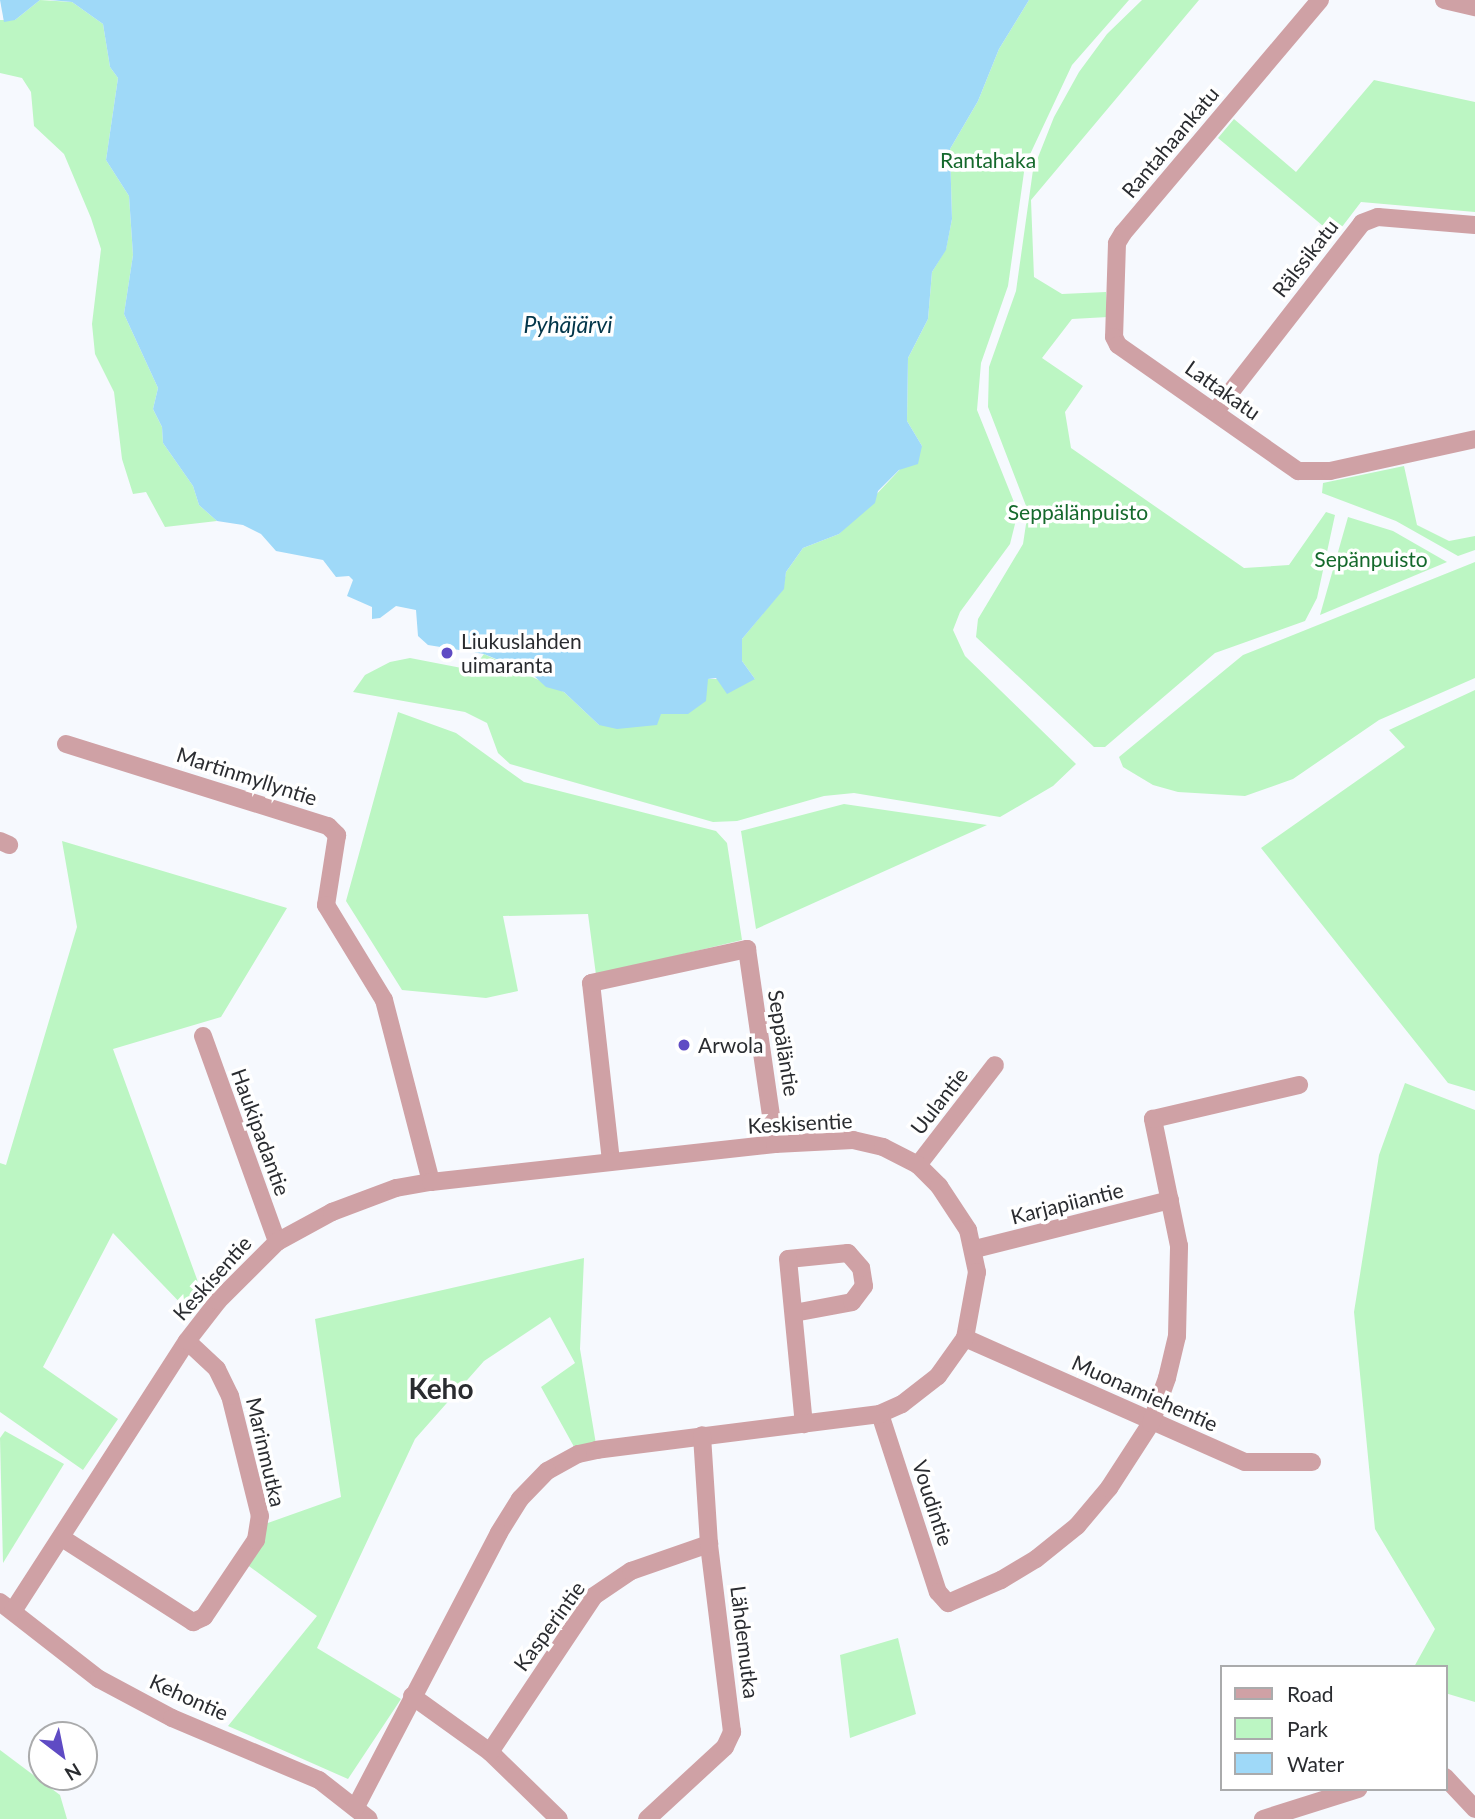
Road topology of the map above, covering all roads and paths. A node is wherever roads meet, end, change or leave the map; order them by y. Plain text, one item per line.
1 (1320, 0) edge
2 (1444, 0) edge
3 (1475, 7) edge
4 (1475, 225) edge
5 (1114, 337) joint
6 (1215, 412) junction
7 (1475, 439) edge
8 (66, 744) dead end
9 (203, 1036) dead end
10 (995, 1065) dead end
11 (1299, 1085) dead end
12 (775, 1144) junction
13 (611, 1161) junction
14 (918, 1165) junction
15 (432, 1182) junction
16 (1170, 1200) junction
17 (277, 1242) junction
18 (975, 1249) junction
19 (794, 1313) junction
20 (965, 1338) junction
21 (187, 1341) junction
22 (880, 1414) junction
23 (1151, 1423) junction
24 (804, 1424) junction
25 (702, 1435) junction
26 (1312, 1462) dead end
27 (62, 1538) junction
28 (709, 1544) junction
29 (7, 1606) edge
30 (412, 1696) junction
31 (490, 1752) junction
32 (1447, 1779) edge
33 (1352, 1791) edge
34 (1475, 1810) edge
35 (362, 1813) edge
36 (559, 1819) edge
37 (647, 1819) edge
38 (1263, 1819) edge

1 - 5 street, Rantahaankatu
2 - 3 street
4 - 6 street, Rälssikatu
5 - 6 street, Lattakatu
6 - 7 street, Lattakatu
8 - 15 street, Martinmyllyntie
9 - 17 street, Haukipadantie
10 - 14 street, Uulantie
11 - 16 street
12 - 13 street, Keskisentie
12 - 13 street, Seppäläntie
12 - 14 street, Keskisentie
13 - 15 street, Keskisentie
14 - 18 street, Keskisentie
15 - 17 street, Keskisentie
16 - 18 street, Karjapiiantie
16 - 23 street
17 - 21 street, Keskisentie
18 - 20 street, Keskisentie
19 - 19 street
19 - 24 street
20 - 22 street, Keskisentie
20 - 23 street, Muonamiehentie
21 - 27 street, Keskisentie
21 - 27 street, Marinmutka
22 - 23 street, Voudintie
22 - 24 street, Keskisentie
23 - 26 street, Muonamiehentie
24 - 25 street, Keskisentie
25 - 28 street, Lähdemutka
25 - 30 street, Keskisentie
27 - 29 street, Keskisentie
28 - 31 street, Kasperintie
28 - 37 street, Lähdemutka
29 - 35 street, Kehontie
30 - 31 street
30 - 35 street, Keskisentie
31 - 36 street
32 - 34 street
33 - 38 street

